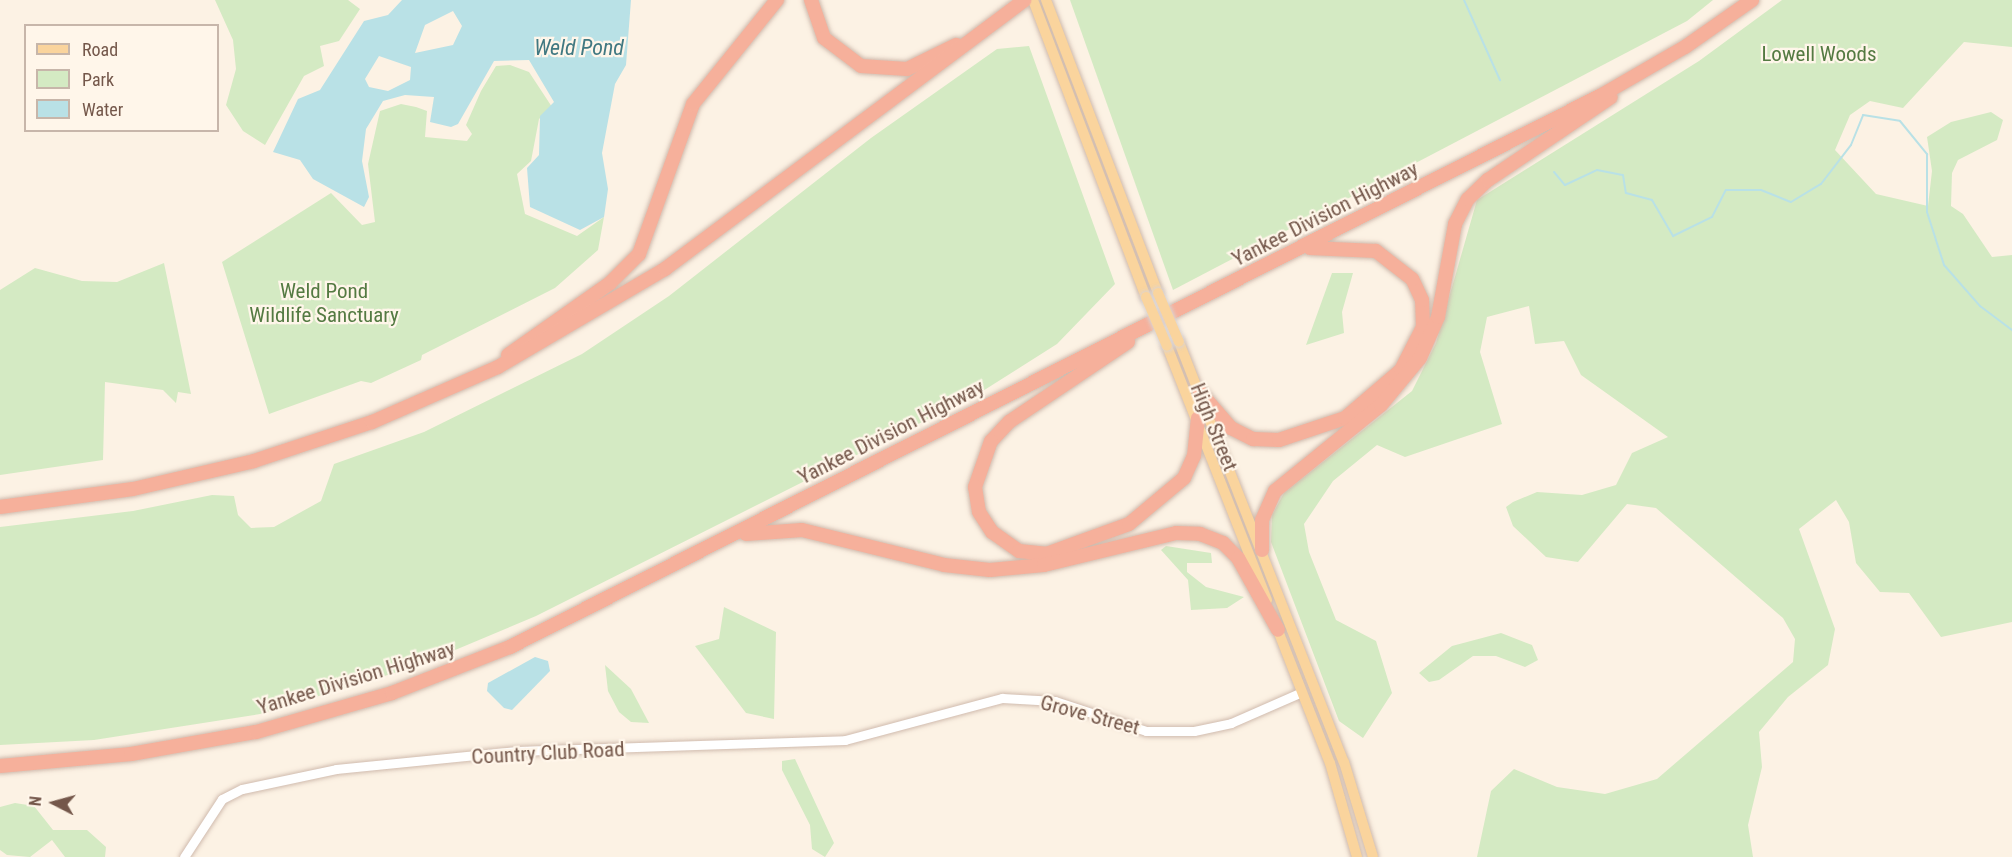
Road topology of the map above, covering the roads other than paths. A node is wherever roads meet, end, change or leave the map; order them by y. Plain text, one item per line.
1 (777, 0) edge
2 (811, 0) edge
3 (1024, 0) edge
4 (1033, 0) edge
5 (1046, 0) edge
6 (1752, 0) edge
7 (977, 36) junction
8 (1637, 76) junction
9 (1305, 248) junction
10 (1142, 330) junction
11 (485, 373) junction
12 (1200, 392) junction
13 (1197, 418) junction
14 (0, 507) edge
15 (735, 535) junction
16 (1262, 550) junction
17 (1278, 630) junction
18 (1302, 692) junction
19 (946, 716) joint
20 (0, 766) edge
21 (184, 857) edge
22 (1357, 857) edge
23 (1373, 857) edge

1 - 11 highway
2 - 7 highway
3 - 7 highway
4 - 13 main road, High Street, bridge
5 - 12 main road, High Street, bridge
6 - 8 highway, Yankee Division Highway
7 - 11 highway
8 - 9 highway, Yankee Division Highway
8 - 16 highway
9 - 10 highway, Yankee Division Highway
9 - 12 highway
10 - 13 highway
10 - 15 highway, Yankee Division Highway
11 - 14 highway
12 - 16 main road, High Street
13 - 17 main road, High Street
15 - 17 highway
15 - 20 highway, Yankee Division Highway
16 - 23 main road, High Street
17 - 18 main road, High Street
18 - 19 street, Grove Street
18 - 22 main road, High Street
19 - 21 street, Country Club Road

